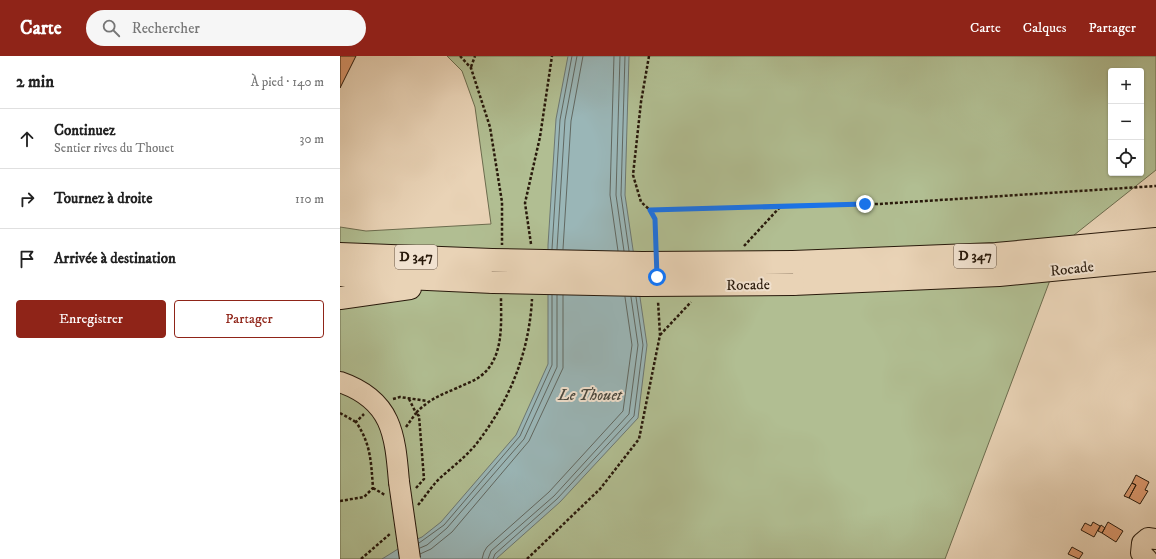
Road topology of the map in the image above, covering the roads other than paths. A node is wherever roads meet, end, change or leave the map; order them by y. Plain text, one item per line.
1 (1156, 239) edge
2 (340, 254) edge
3 (1156, 260) edge
4 (340, 275) edge
5 (465, 281) junction
6 (340, 298) edge
7 (340, 382) edge
8 (340, 394) edge
9 (367, 414) junction
10 (410, 559) edge

1 - 2 highway, D 347, bridge
3 - 5 highway, Rocade / D 347, bridge
4 - 5 highway, Rocade / D 347
5 - 6 highway
7 - 9 main road
8 - 9 main road
9 - 10 main road, bridge

